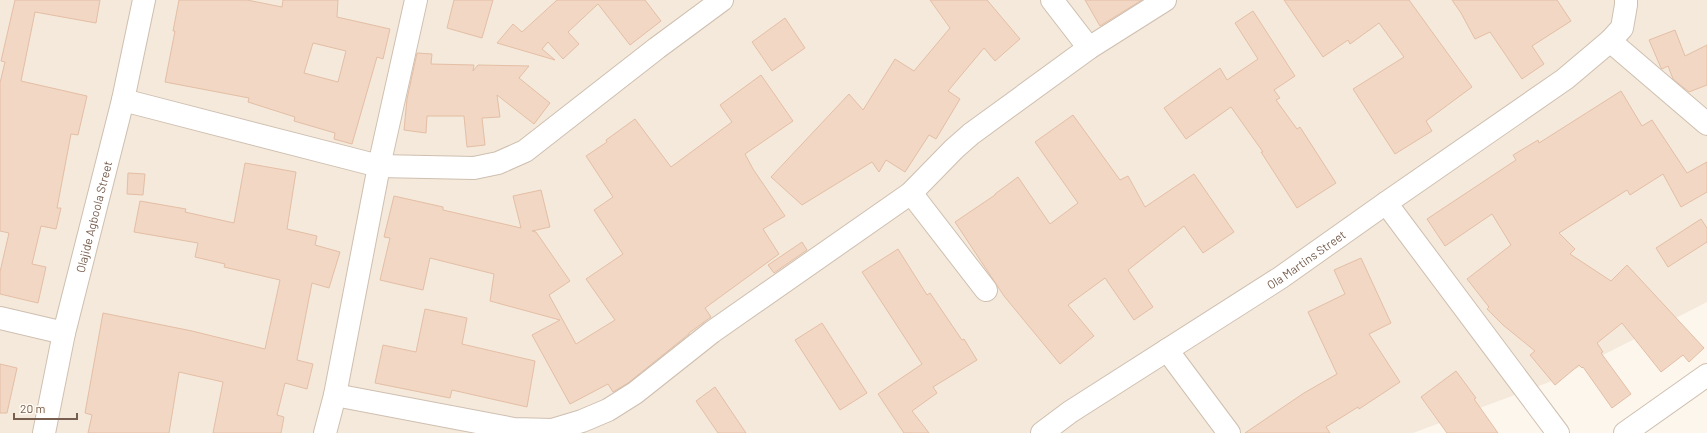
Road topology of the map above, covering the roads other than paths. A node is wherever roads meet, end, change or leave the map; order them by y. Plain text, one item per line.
1 (144, 0) edge
2 (416, 0) edge
3 (1052, 0) edge
4 (1164, 0) edge
5 (1626, 0) edge
6 (718, 1) edge
7 (1610, 41) junction
8 (1089, 48) junction
9 (123, 100) junction
10 (1707, 124) edge
11 (379, 166) junction
12 (911, 193) junction
13 (1386, 203) junction
14 (986, 290) dead end
15 (0, 318) edge
16 (64, 333) junction
17 (1167, 350) junction
18 (1707, 375) edge
19 (335, 395) junction
20 (44, 433) edge
21 (325, 433) edge
22 (1042, 433) edge
23 (1229, 433) edge
24 (1558, 433) edge
25 (1625, 433) edge

1 - 9 street, Olajide Agboola Street
2 - 11 street
3 - 8 street
4 - 8 street
5 - 7 street, Ola Martins Street
6 - 11 street
7 - 10 street
7 - 13 street, Ola Martins Street
8 - 12 street
9 - 11 street
9 - 16 street, Olajide Agboola Street
11 - 19 street
12 - 14 street
12 - 19 street
13 - 17 street, Ola Martins Street
13 - 24 street
15 - 16 street
16 - 20 street, Olajide Agboola Street
17 - 22 street, Ola Martins Street
17 - 23 street
18 - 25 street
19 - 21 street

